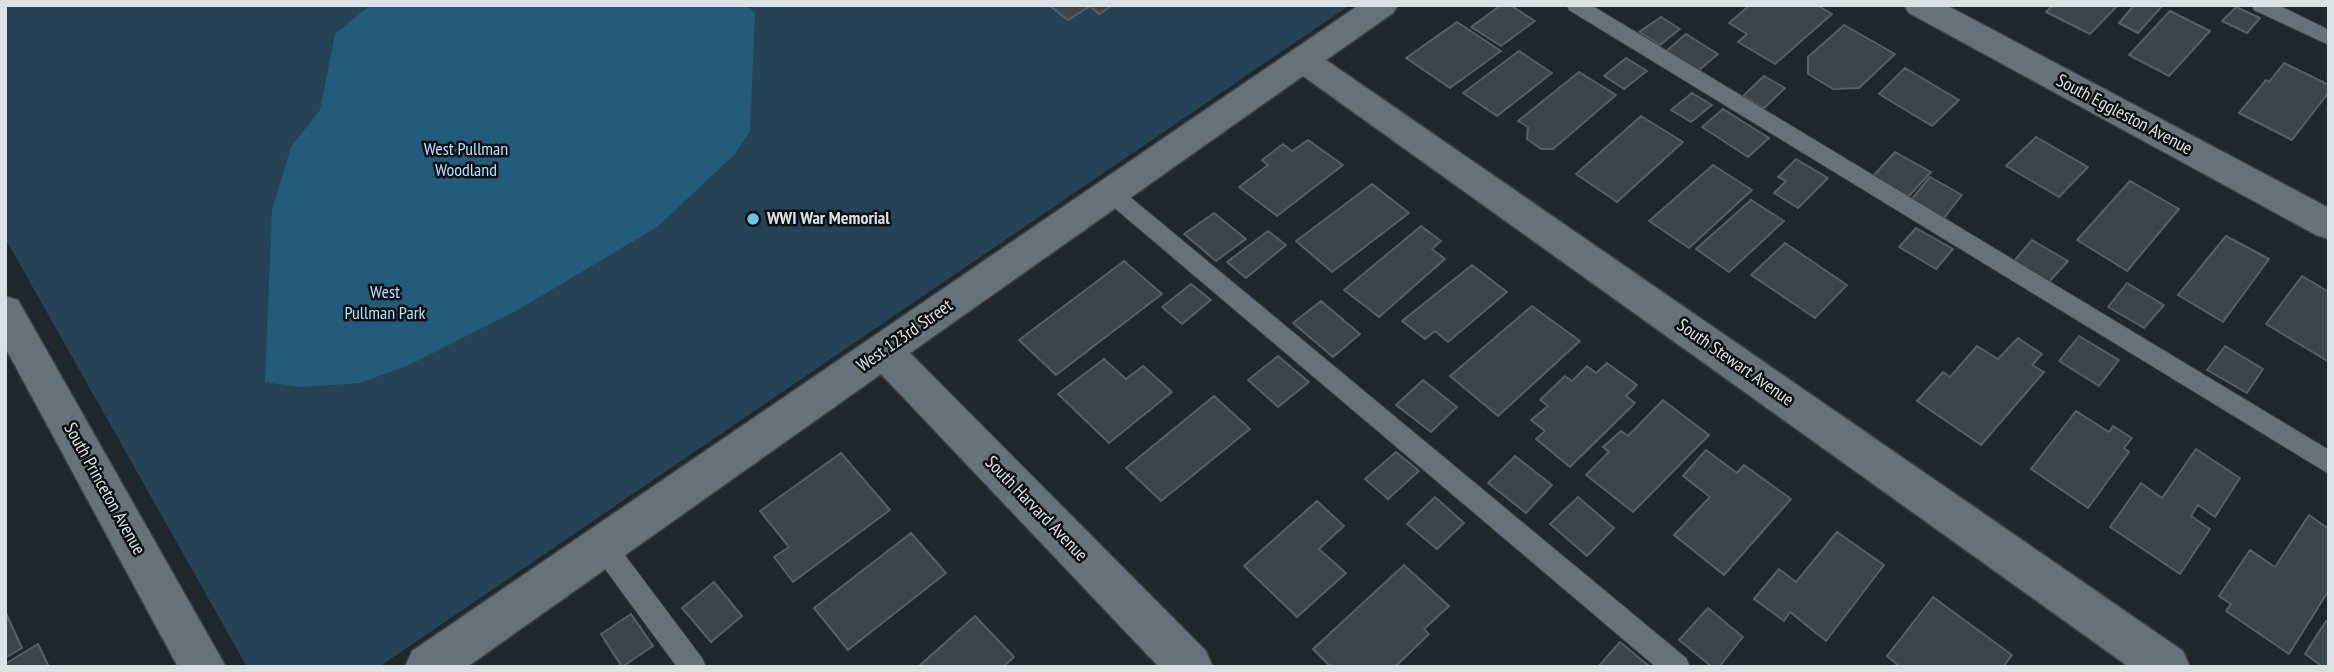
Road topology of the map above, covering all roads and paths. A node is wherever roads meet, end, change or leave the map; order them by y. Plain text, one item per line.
1 (1382, 5) edge
2 (1576, 5) edge
3 (1920, 5) edge
4 (2260, 5) edge
5 (2329, 38) edge
6 (1303, 60) junction
7 (1111, 193) junction
8 (2329, 225) edge
9 (5, 311) edge
10 (883, 351) junction
11 (2329, 463) edge
12 (603, 546) junction
13 (203, 667) edge
14 (428, 667) edge
15 (693, 667) edge
16 (1190, 667) edge
17 (1677, 667) edge
18 (2167, 667) edge

1 - 6 street, West 123rd Street
2 - 11 lane
3 - 8 street, South Eggleston Avenue
4 - 5 lane
6 - 7 street, West 123rd Street
6 - 18 street, South Stewart Avenue
7 - 10 street, West 123rd Street
7 - 17 lane
9 - 13 street, South Princeton Avenue
10 - 12 street, West 123rd Street
10 - 16 street, South Harvard Avenue
12 - 14 street, West 123rd Street
12 - 15 lane

